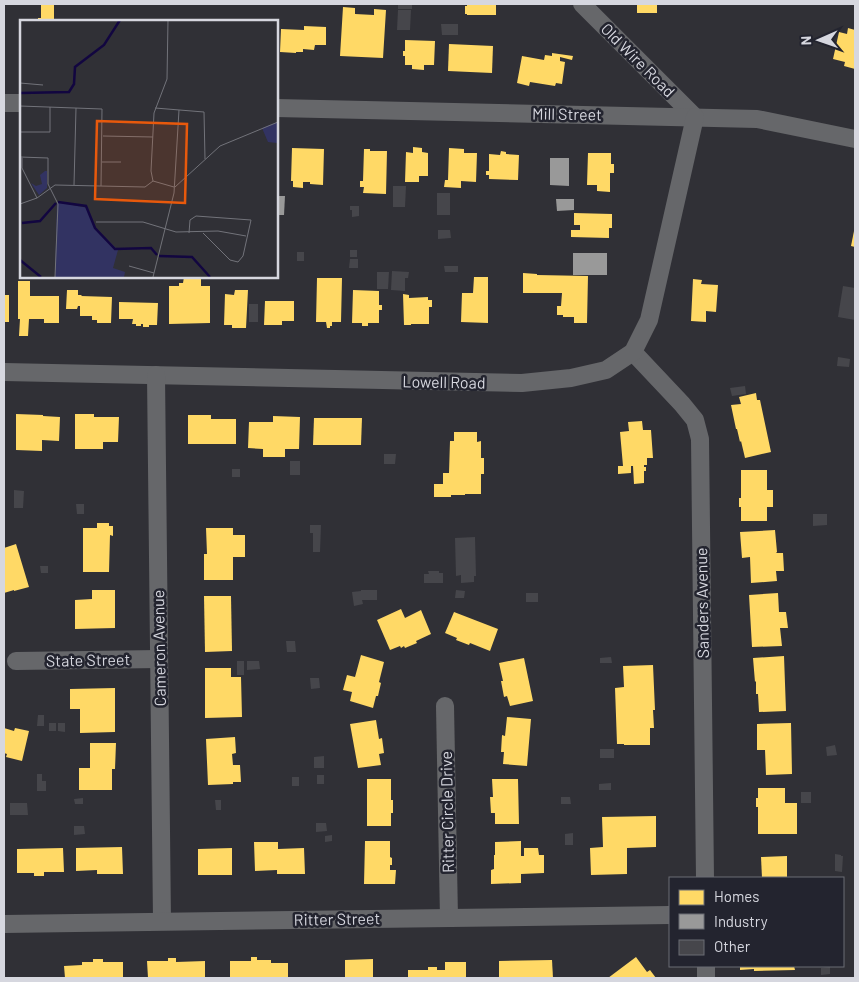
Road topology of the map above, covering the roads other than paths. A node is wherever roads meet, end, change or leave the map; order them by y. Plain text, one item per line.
1 (582, 4) edge
2 (4, 103) edge
3 (20, 103) edge
4 (278, 108) edge
5 (695, 117) junction
6 (855, 139) edge
7 (633, 352) junction
8 (4, 372) edge
9 (156, 375) junction
10 (159, 659) junction
11 (16, 661) dead end
12 (445, 706) dead end
13 (705, 877) edge
14 (669, 915) edge
15 (449, 918) junction
16 (162, 922) junction
17 (4, 924) edge

1 - 5 street, Old Wire Road
2 - 3 street
4 - 5 street, Mill Street
5 - 6 street, Mill Street
5 - 7 street, Lowell Road
7 - 9 street, Lowell Road
7 - 13 street, Sanders Avenue
8 - 9 street, Lowell Road
9 - 10 street, Cameron Avenue
10 - 11 street, State Street
10 - 16 street, Cameron Avenue
12 - 15 street, Ritter Circle Drive
14 - 15 street, Ritter Street
15 - 16 street, Ritter Street
16 - 17 street, Ritter Street

